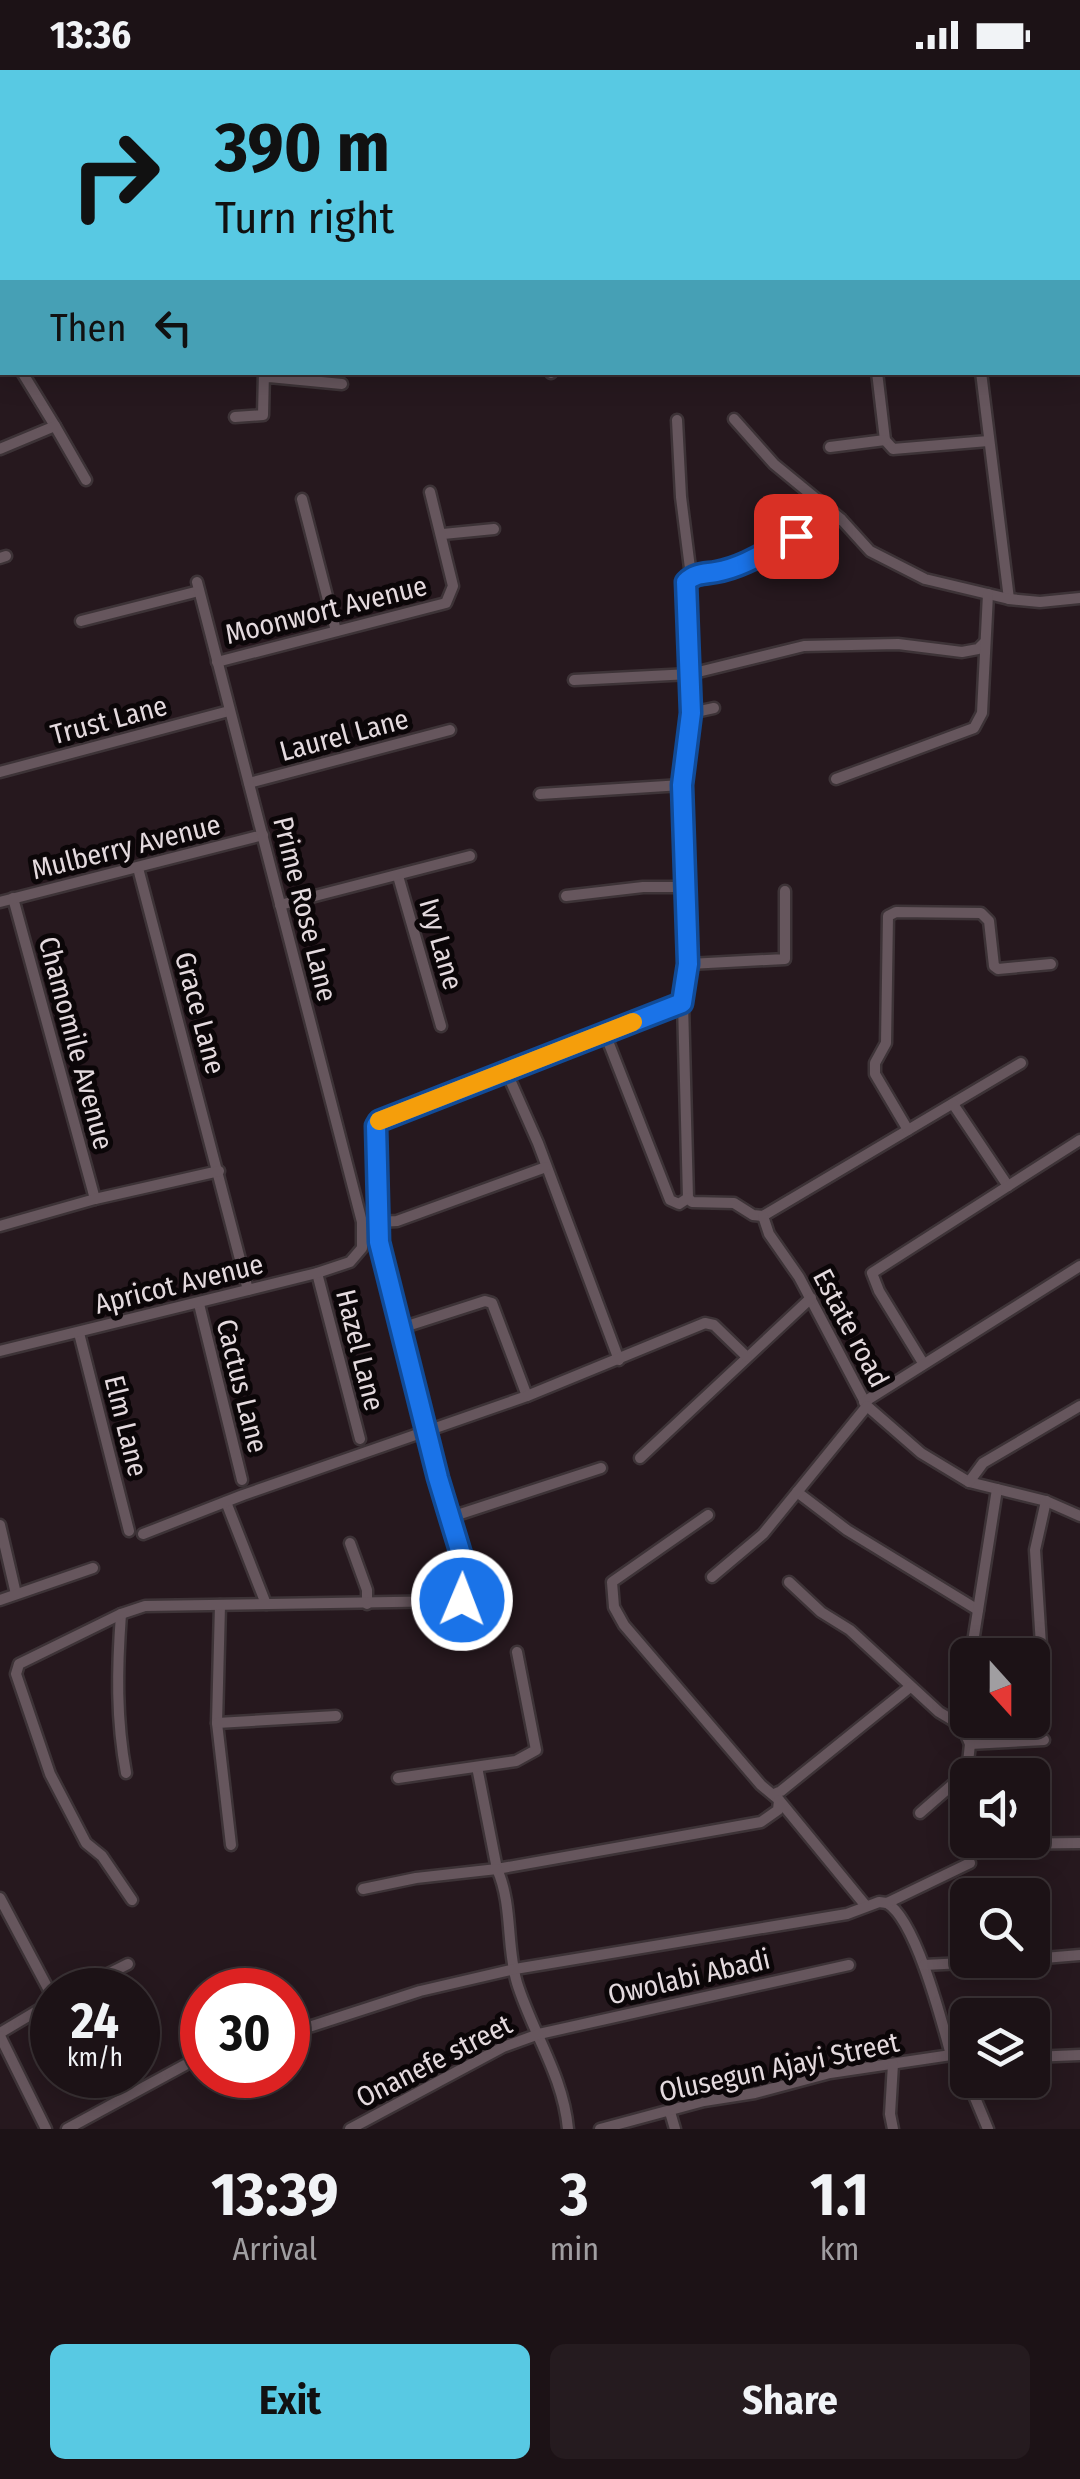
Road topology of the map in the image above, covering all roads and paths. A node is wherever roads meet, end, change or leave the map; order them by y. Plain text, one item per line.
1 (24, 375) edge
2 (264, 375) edge
3 (266, 375) edge
4 (877, 375) edge
5 (980, 375) edge
6 (342, 384) dead end
7 (235, 416) dead end
8 (734, 418) dead end
9 (676, 420) dead end
10 (55, 426) junction
11 (885, 440) junction
12 (988, 441) junction
13 (830, 447) dead end
14 (0, 450) edge
15 (86, 480) dead end
16 (430, 492) dead end
17 (302, 498) dead end
18 (841, 518) junction
19 (494, 528) dead end
20 (443, 534) junction
21 (692, 576) junction
22 (988, 594) junction
23 (1080, 598) edge
24 (1009, 599) junction
25 (81, 621) dead end
26 (336, 631) junction
27 (984, 643) junction
28 (217, 662) junction
29 (690, 674) junction
30 (574, 680) dead end
31 (714, 708) dead end
32 (230, 712) junction
33 (691, 713) junction
34 (450, 730) dead end
35 (0, 772) edge
36 (836, 778) dead end
37 (249, 782) junction
38 (682, 785) junction
39 (540, 794) dead end
40 (263, 835) junction
41 (470, 856) dead end
42 (138, 868) junction
43 (398, 876) junction
44 (686, 888) junction
45 (785, 891) dead end
46 (566, 896) dead end
47 (13, 898) junction
48 (0, 902) edge
49 (280, 904) junction
50 (688, 964) junction
51 (1051, 964) dead end
52 (682, 1003) junction
53 (441, 1026) dead end
54 (604, 1031) junction
55 (1021, 1063) dead end
56 (507, 1073) junction
57 (953, 1104) junction
58 (908, 1130) junction
59 (1080, 1140) edge
60 (546, 1168) junction
61 (219, 1170) junction
62 (1008, 1186) junction
63 (688, 1198) junction
64 (95, 1199) junction
65 (762, 1216) junction
66 (378, 1222) junction
67 (0, 1226) edge
68 (362, 1248) joint
69 (1080, 1266) edge
70 (317, 1273) junction
71 (248, 1290) junction
72 (811, 1298) junction
73 (199, 1304) junction
74 (401, 1328) junction
75 (78, 1333) junction
76 (0, 1352) edge
77 (747, 1357) junction
78 (619, 1360) junction
79 (924, 1363) junction
80 (527, 1396) junction
81 (866, 1404) junction
82 (1080, 1406) edge
83 (427, 1432) junction
84 (360, 1439) dead end
85 (640, 1458) dead end
86 (600, 1468) dead end
87 (242, 1480) dead end
88 (969, 1482) junction
89 (997, 1489) junction
90 (797, 1492) junction
91 (1046, 1500) junction
92 (226, 1502) junction
93 (708, 1516) dead end
94 (1080, 1516) edge
95 (451, 1517) junction
96 (0, 1525) edge
97 (130, 1531) dead end
98 (143, 1534) dead end
99 (350, 1543) dead end
100 (93, 1568) dead end
101 (712, 1577) dead end
102 (789, 1582) dead end
103 (16, 1594) junction
104 (0, 1600) edge
105 (266, 1604) junction
106 (367, 1604) junction
107 (220, 1605) junction
108 (978, 1610) junction
109 (120, 1614) junction
110 (973, 1638) edge
111 (1041, 1638) edge
112 (517, 1652) dead end
113 (910, 1686) junction
114 (336, 1716) dead end
115 (950, 1716) edge
116 (217, 1723) junction
117 (968, 1738) edge
118 (1044, 1740) dead end
119 (970, 1744) junction
120 (476, 1768) junction
121 (126, 1773) dead end
122 (398, 1778) dead end
123 (776, 1797) junction
124 (920, 1813) dead end
125 (1050, 1843) edge
126 (1080, 1843) edge
127 (231, 1845) dead end
128 (970, 1862) dead end
129 (498, 1869) junction
130 (363, 1889) dead end
131 (0, 1898) edge
132 (132, 1900) dead end
133 (887, 1903) junction
134 (866, 1906) junction
135 (1080, 1955) edge
136 (1050, 1958) edge
137 (128, 1964) dead end
138 (950, 1964) edge
139 (850, 1965) dead end
140 (924, 1965) junction
141 (36, 1968) edge
142 (120, 1968) edge
143 (516, 1970) junction
144 (30, 2014) edge
145 (310, 2026) edge
146 (950, 2033) edge
147 (539, 2034) junction
148 (0, 2035) edge
149 (1080, 2055) edge
150 (1050, 2056) edge
151 (950, 2058) edge
152 (893, 2064) junction
153 (180, 2067) edge
154 (976, 2098) edge
155 (670, 2112) junction
156 (46, 2129) edge
157 (66, 2129) edge
158 (350, 2129) edge
159 (568, 2129) edge
160 (600, 2129) edge
161 (674, 2129) edge
162 (892, 2129) edge
163 (988, 2129) edge

1 - 10 street
2 - 7 street
3 - 6 street
4 - 11 street
5 - 12 street
8 - 18 street
9 - 21 street
10 - 14 street
10 - 15 street
11 - 12 street
11 - 13 street
12 - 24 street
16 - 20 street
17 - 26 street
18 - 21 street
18 - 22 street
19 - 20 street
20 - 26 street, Moonwort Avenue
21 - 29 street
22 - 24 street
22 - 27 street
23 - 24 street
25 - 28 street, Prime Rose Lane
26 - 28 street, Moonwort Avenue
27 - 29 street
27 - 36 street
28 - 32 street, Prime Rose Lane
29 - 30 street
29 - 33 street
31 - 33 street
32 - 35 street, Trust Lane
32 - 37 street, Prime Rose Lane
33 - 38 street
34 - 37 street, Laurel Lane
37 - 40 street, Prime Rose Lane
38 - 39 street
38 - 44 street
40 - 42 street, Mulberry Avenue
40 - 49 street, Prime Rose Lane
41 - 43 street
42 - 47 street, Mulberry Avenue
42 - 61 street, Grace Lane
43 - 49 street
43 - 53 street, Ivy Lane
44 - 46 street
44 - 50 street
45 - 50 street
47 - 48 street, Mulberry Avenue
47 - 64 street, Chamomile Avenue
49 - 68 street, Prime Rose Lane
50 - 52 street
51 - 58 street
52 - 54 street
52 - 63 street
54 - 56 street
54 - 63 street
55 - 57 street
56 - 60 street
56 - 66 street
57 - 58 street
57 - 62 street
58 - 65 street
59 - 62 street
60 - 66 street
60 - 78 street
61 - 64 street
61 - 71 street, Grace Lane
62 - 79 street
63 - 65 street
64 - 67 street
65 - 72 street, Estate road
66 - 74 street
68 - 70 street, Apricot Avenue
69 - 79 street
70 - 71 street, Apricot Avenue
70 - 84 street, Hazel Lane
71 - 73 street, Apricot Avenue
72 - 77 street
72 - 81 street, Estate road
73 - 75 street, Apricot Avenue
73 - 87 street, Cactus Lane
74 - 80 street
74 - 83 street
75 - 76 street, Apricot Avenue
75 - 97 street, Elm Lane
77 - 78 street
77 - 85 street
78 - 80 street
79 - 81 street
80 - 83 street
81 - 88 street, Estate road
81 - 90 street
82 - 88 street
83 - 92 street
83 - 95 street
86 - 95 street
88 - 89 street, Estate road
89 - 91 street, Estate road
89 - 108 street
90 - 101 street
90 - 108 street
91 - 94 street, Estate road
91 - 111 street
92 - 98 street
92 - 105 street
93 - 123 street
95 - 106 street
96 - 103 street
99 - 106 street
100 - 103 street
102 - 113 street
103 - 104 street
105 - 106 street
105 - 107 street
107 - 109 street
107 - 116 street
108 - 110 street
109 - 121 street
109 - 132 street
112 - 120 street
113 - 115 street
113 - 123 street
114 - 116 street
116 - 127 street
117 - 119 street
118 - 119 street
119 - 124 street
120 - 122 street
120 - 129 street
123 - 129 street
123 - 134 street
125 - 126 street
128 - 133 street
129 - 130 street
129 - 143 street
131 - 141 street
133 - 134 street
133 - 140 street
134 - 143 street
135 - 136 street
137 - 142 street
138 - 140 street
139 - 147 street, Owolabi Abadi
140 - 146 street
143 - 145 street
143 - 147 street
144 - 148 street
147 - 158 street, Onanefe street
147 - 159 street
148 - 156 street
149 - 150 street
151 - 152 street, Olusegun Ajayi Street
152 - 155 street, Olusegun Ajayi Street
152 - 162 street
153 - 157 street
154 - 163 street
155 - 160 street, Olusegun Ajayi Street
155 - 161 street

